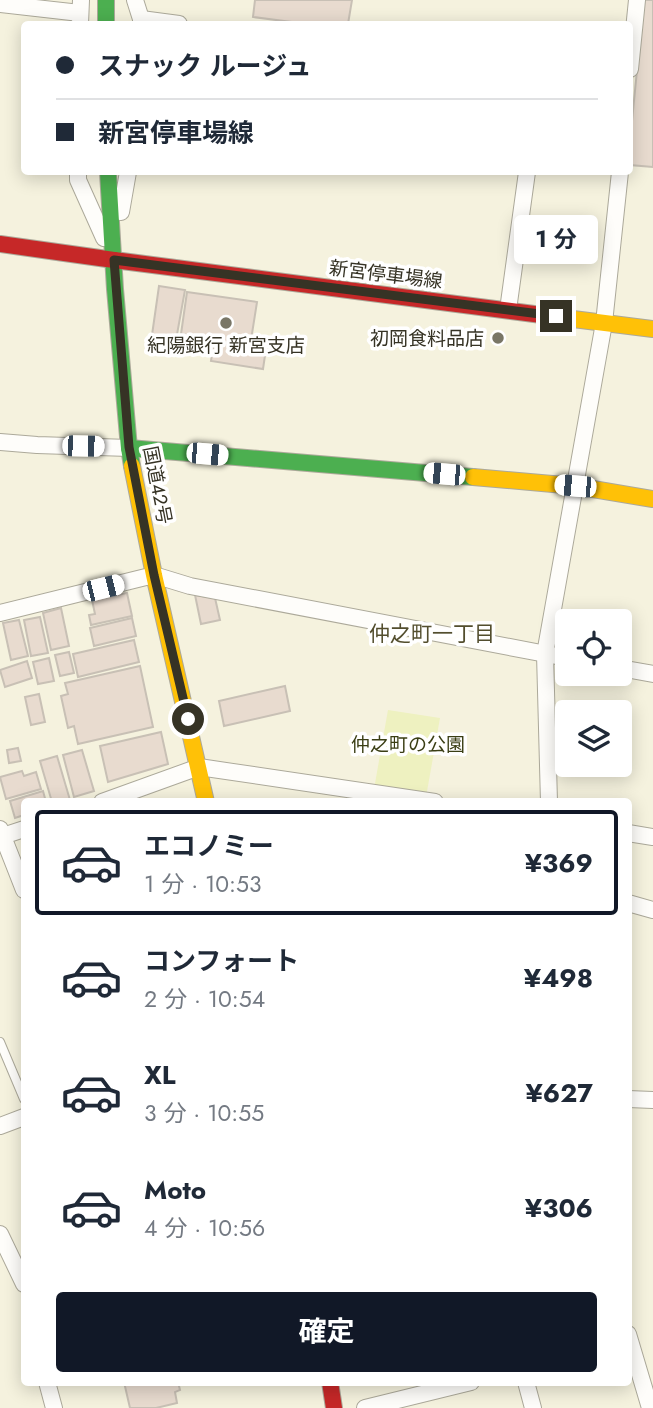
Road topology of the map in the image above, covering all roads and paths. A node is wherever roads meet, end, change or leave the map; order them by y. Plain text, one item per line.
1 (106, 0) edge
2 (135, 0) edge
3 (143, 0) edge
4 (637, 0) edge
5 (0, 4) edge
6 (80, 13) edge
7 (106, 21) edge
8 (141, 21) edge
9 (141, 21) edge
10 (633, 39) edge
11 (78, 175) edge
12 (108, 175) edge
13 (128, 175) edge
14 (527, 175) edge
15 (620, 175) edge
16 (0, 244) edge
17 (114, 260) junction
18 (508, 310) junction
19 (604, 323) junction
20 (653, 329) edge
21 (0, 442) edge
22 (129, 447) junction
23 (575, 486) junction
24 (653, 499) edge
25 (154, 575) junction
26 (0, 613) edge
27 (545, 654) junction
28 (555, 656) edge
29 (632, 670) edge
30 (653, 674) edge
31 (199, 767) junction
32 (113, 798) edge
33 (205, 798) edge
34 (399, 798) edge
35 (550, 798) edge
36 (21, 829) edge
37 (632, 833) edge
38 (1, 834) edge
39 (653, 836) edge
40 (21, 883) edge
41 (632, 904) edge
42 (653, 910) edge
43 (0, 1042) edge
44 (21, 1092) edge
45 (632, 1099) edge
46 (653, 1100) edge
47 (21, 1118) edge
48 (0, 1126) edge
49 (0, 1234) edge
50 (21, 1278) edge
51 (632, 1351) edge
52 (48, 1386) edge
53 (331, 1386) edge
54 (455, 1386) edge
55 (527, 1386) edge
56 (54, 1408) edge
57 (334, 1408) edge
58 (365, 1408) edge
59 (533, 1408) edge
60 (650, 1408) edge

1 - 7 main road
2 - 8 street
3 - 9 street
4 - 10 street
5 - 6 street
11 - 17 street
12 - 17 main road, 国道42号
13 - 17 street
14 - 18 street
15 - 19 street
16 - 17 main road, 新宮停車場線
17 - 18 main road, 新宮停車場線
17 - 22 main road, 国道42号
18 - 19 main road, 新宮停車場線
19 - 20 main road, 新宮停車場線
19 - 23 street
21 - 22 street
22 - 23 main road
22 - 25 main road, 国道42号
23 - 24 main road
23 - 27 street
25 - 26 street
25 - 27 street
25 - 31 main road, 国道42号
27 - 28 street
27 - 35 street
29 - 30 street
31 - 32 street
31 - 33 main road, 国道42号
31 - 34 street
36 - 38 street
37 - 39 street
38 - 40 street
41 - 42 street
43 - 44 lane
45 - 46 street
47 - 48 street
49 - 50 street
51 - 60 street
52 - 56 street
53 - 57 main road
54 - 58 street
55 - 59 street

